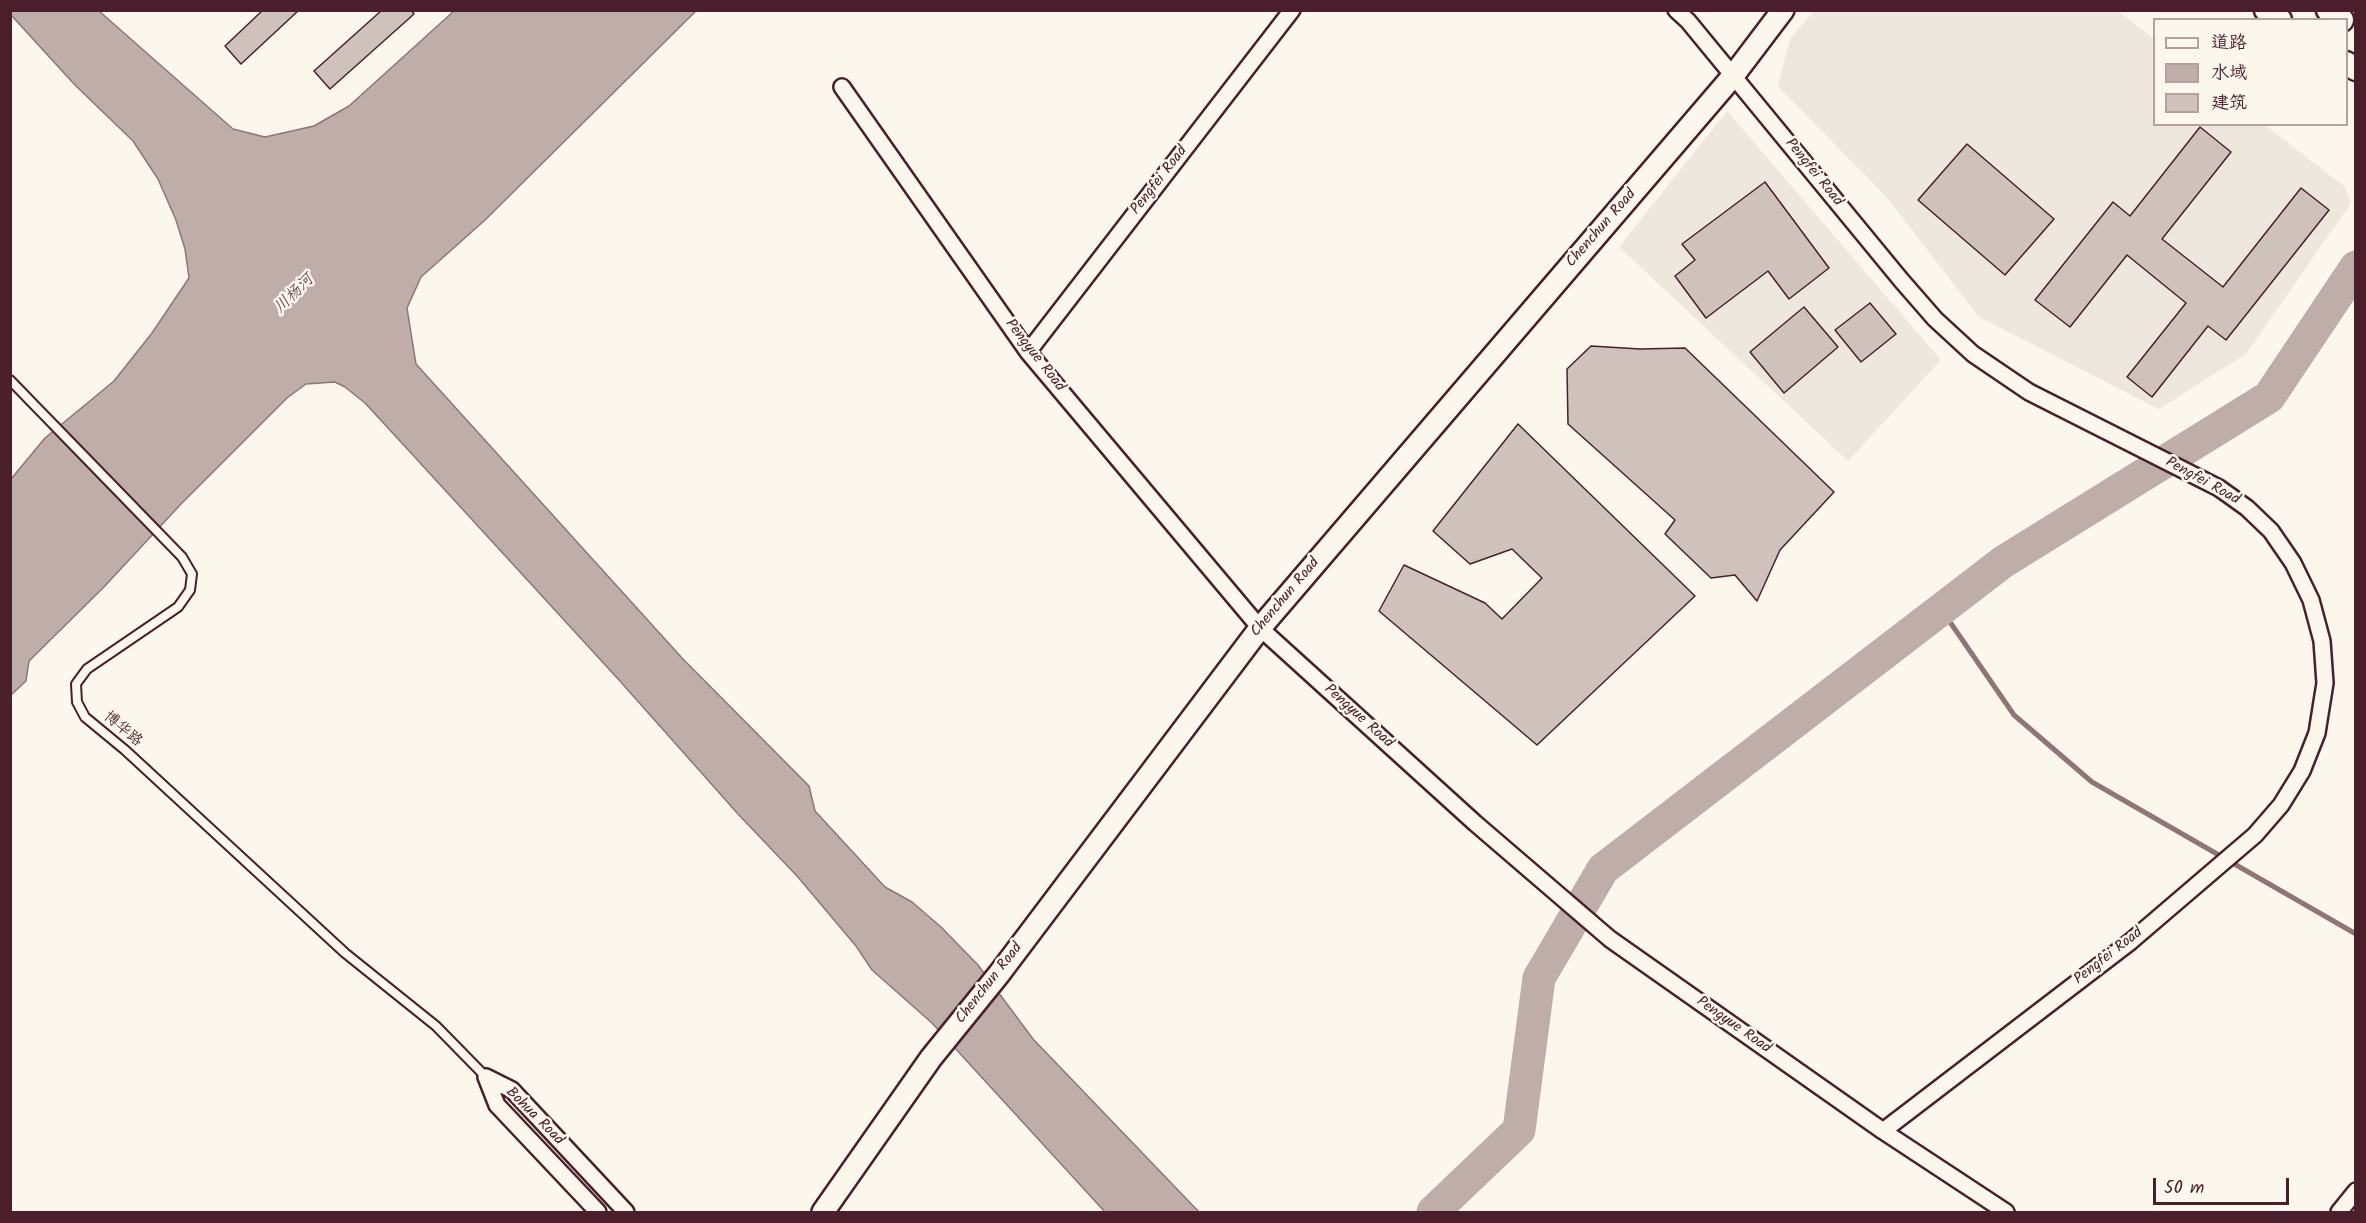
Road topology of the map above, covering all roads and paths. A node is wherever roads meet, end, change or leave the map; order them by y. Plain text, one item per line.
1 (1292, 10) edge
2 (1676, 10) edge
3 (1783, 10) edge
4 (1733, 76) junction
5 (842, 87) dead end
6 (1028, 351) junction
7 (10, 380) edge
8 (1260, 628) junction
9 (486, 1077) junction
10 (1883, 1131) junction
11 (2355, 1191) edge
12 (598, 1212) edge
13 (626, 1212) edge
14 (823, 1212) edge
15 (2006, 1212) edge
16 (2338, 1212) edge

1 - 6 street, Pengfei Road
2 - 4 street, Pengfei Road
3 - 4 street, Chenchun Road
4 - 8 street, Chenchun Road
4 - 10 street, Pengfei Road
5 - 6 street, Pengyue Road
6 - 8 street, Pengyue Road
7 - 9 lane, 博华路
8 - 10 street, Pengyue Road
8 - 14 street, Chenchun Road
9 - 12 street, Bohua Road
9 - 13 street, Bohua Road
10 - 15 street, Pengyue Road
11 - 16 street

